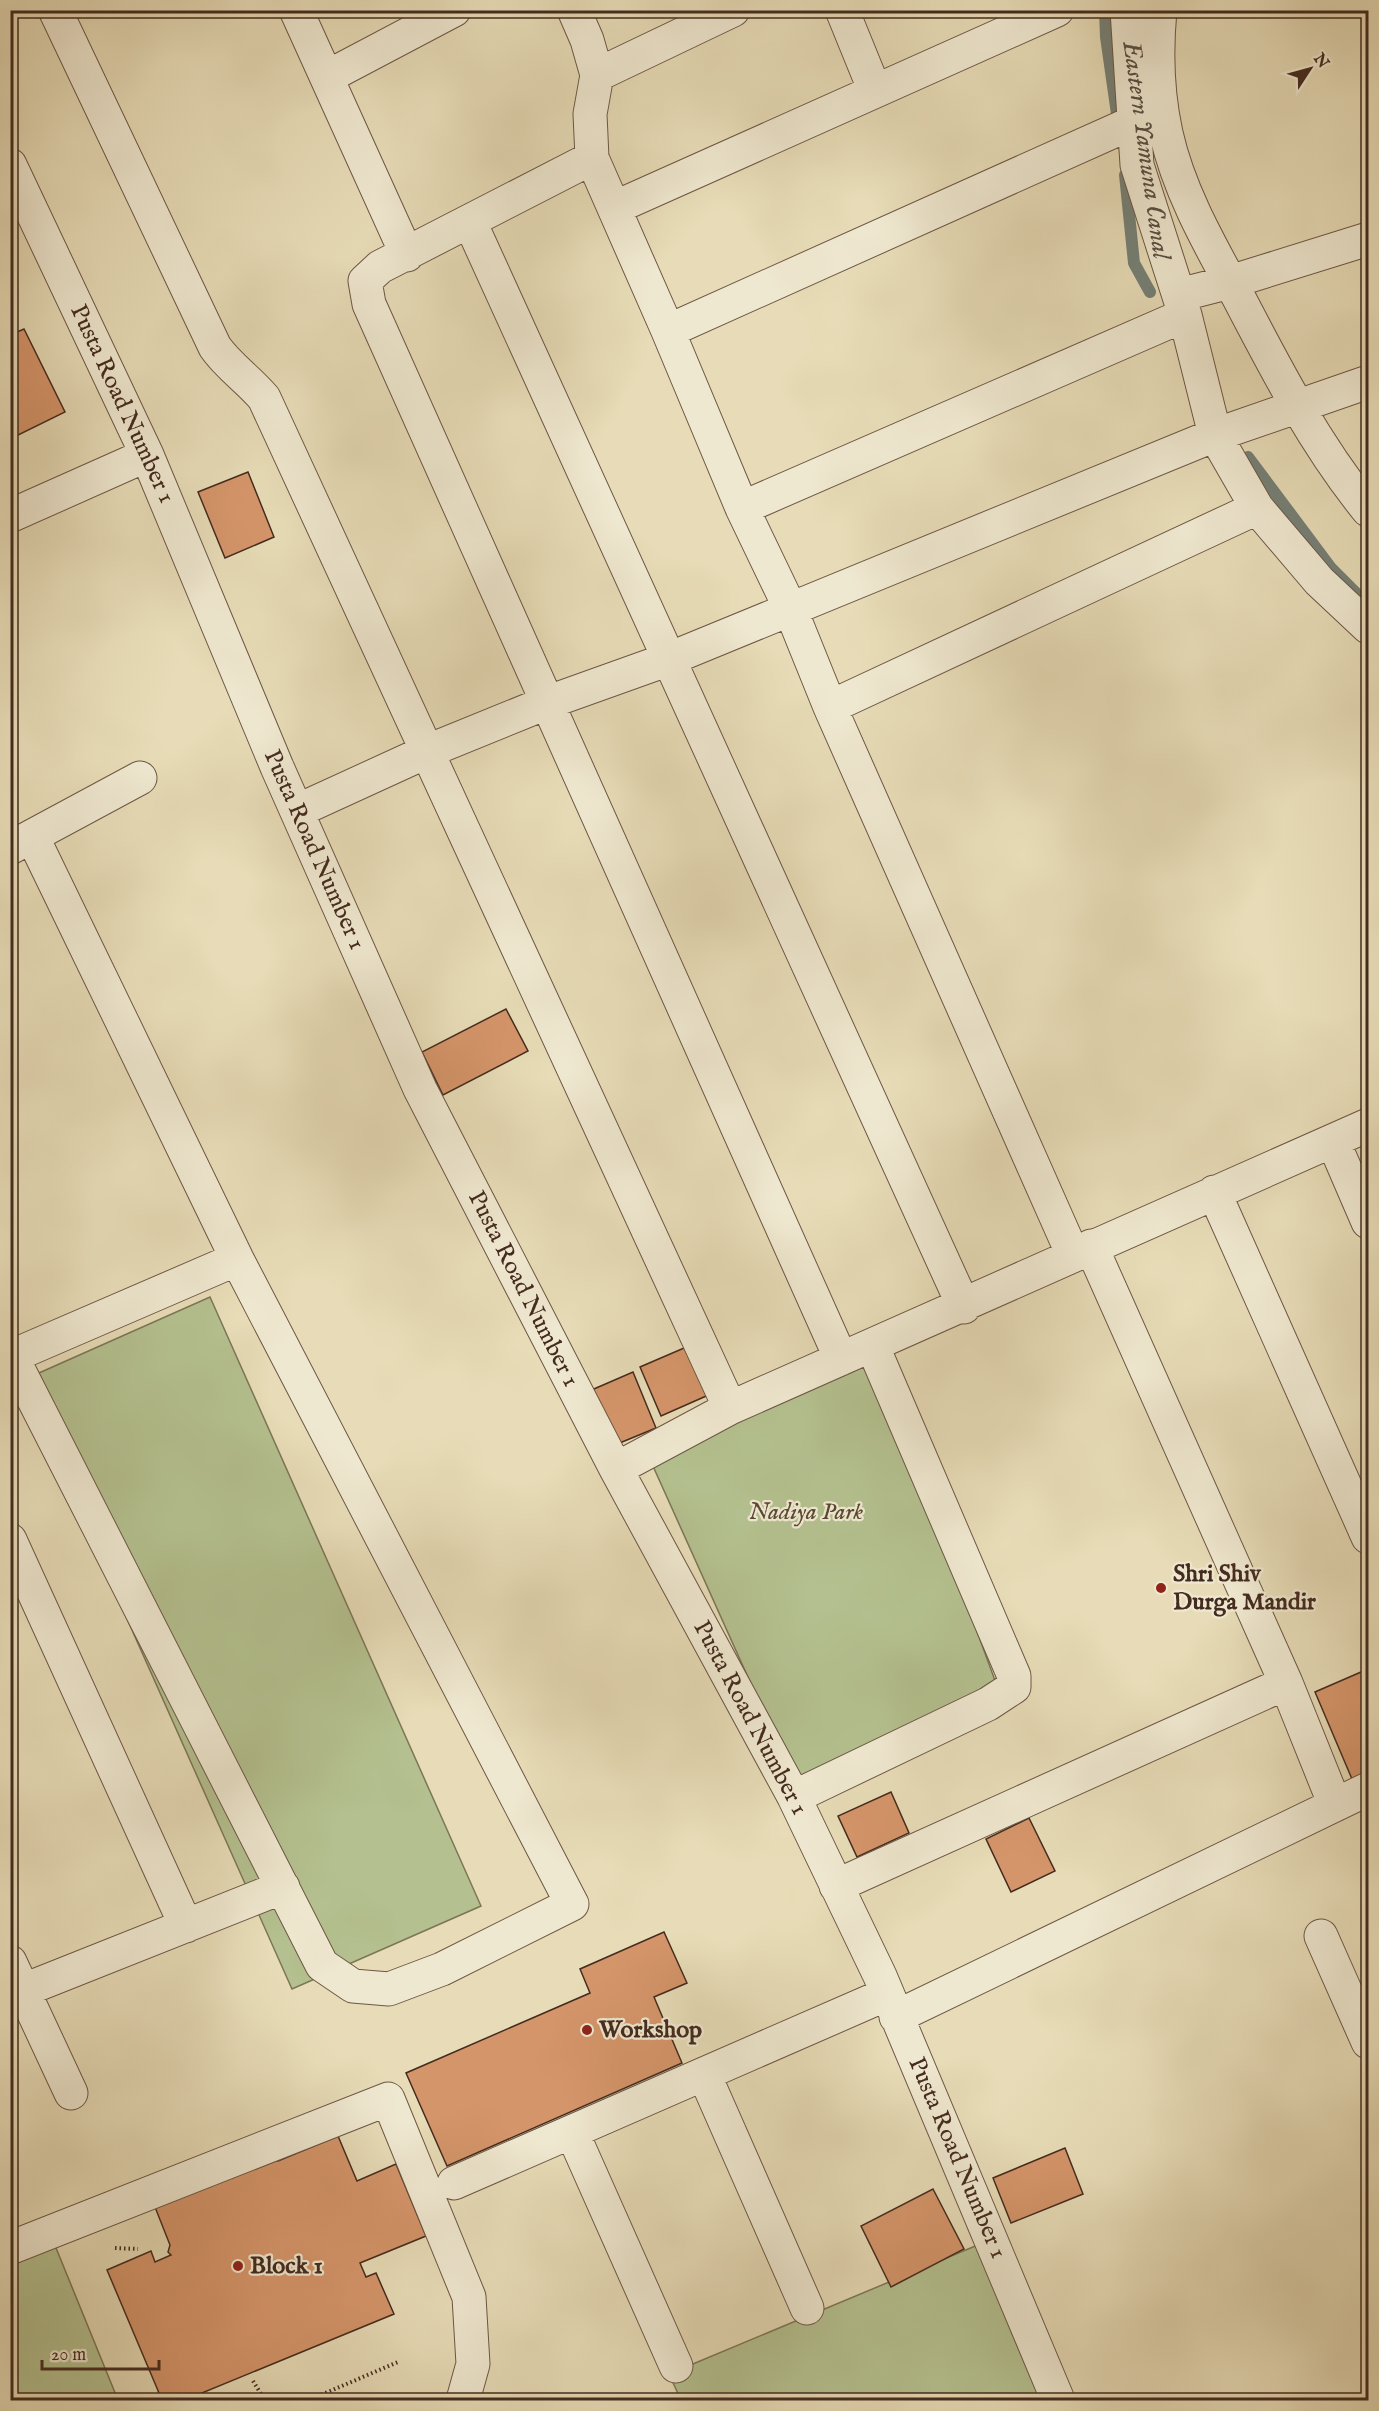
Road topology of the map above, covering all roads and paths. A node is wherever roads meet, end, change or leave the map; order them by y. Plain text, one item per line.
1 (55, 10) edge
2 (296, 10) edge
3 (454, 10) edge
4 (574, 10) edge
5 (842, 10) edge
6 (1057, 10) edge
7 (1127, 10) edge
8 (1160, 10) edge
9 (727, 12) edge
10 (597, 75) junction
11 (327, 77) junction
12 (875, 92) junction
13 (1132, 123) junction
14 (592, 158) junction
15 (10, 165) edge
16 (614, 207) junction
17 (470, 222) junction
18 (1368, 239) edge
19 (407, 255) junction
20 (1230, 282) junction
21 (1182, 305) junction
22 (668, 331) junction
23 (1368, 382) edge
24 (1296, 406) junction
25 (1214, 430) junction
26 (147, 455) junction
27 (742, 508) junction
28 (1257, 508) junction
29 (1368, 510) edge
30 (10, 516) edge
31 (790, 608) junction
32 (1368, 627) edge
33 (669, 658) junction
34 (546, 703) junction
35 (830, 706) junction
36 (428, 751) junction
37 (140, 778) dead end
38 (297, 811) junction
39 (21, 842) edge
40 (1368, 1125) edge
41 (1333, 1141) junction
42 (1214, 1192) junction
43 (1368, 1222) edge
44 (1082, 1250) junction
45 (237, 1259) junction
46 (964, 1307) junction
47 (873, 1347) junction
48 (11, 1356) edge
49 (841, 1359) junction
50 (730, 1408) junction
51 (616, 1469) junction
52 (1368, 1537) edge
53 (10, 1540) edge
54 (1286, 1683) junction
55 (1368, 1789) edge
56 (795, 1797) junction
57 (1335, 1805) junction
58 (836, 1886) junction
59 (283, 1887) junction
60 (186, 1926) junction
61 (1321, 1936) dead end
62 (17, 1976) edge
63 (892, 2005) junction
64 (1368, 2042) edge
65 (704, 2074) junction
66 (71, 2093) dead end
67 (572, 2132) junction
68 (454, 2183) dead end
69 (10, 2248) edge
70 (807, 2308) dead end
71 (398, 2362) dead end
72 (676, 2366) dead end
73 (254, 2382) dead end
74 (271, 2400) edge
75 (309, 2400) edge
76 (463, 2400) edge
77 (1058, 2400) edge

1 - 36 street
2 - 11 street
3 - 11 street
4 - 10 street
5 - 12 street
6 - 12 street
7 - 13 street
8 - 20 street
9 - 10 street
10 - 14 street
11 - 19 street
12 - 16 street
13 - 21 street
13 - 22 street
14 - 16 street
14 - 17 street
15 - 26 street, Pusta Road Number 1
16 - 22 street
17 - 19 street
17 - 33 street
18 - 20 street
19 - 34 street
20 - 21 street
20 - 24 street
21 - 25 street
21 - 27 street
22 - 27 street
23 - 24 street
24 - 25 street
24 - 29 street
25 - 28 street
25 - 31 street
26 - 30 street
26 - 38 street, Pusta Road Number 1
27 - 31 street
28 - 32 street
28 - 35 street
31 - 33 street
31 - 35 street
33 - 34 street
33 - 46 street
34 - 36 street
34 - 49 street
35 - 44 street
36 - 38 street
36 - 50 street
37 - 39 street
38 - 51 street, Pusta Road Number 1
39 - 45 street
40 - 41 street
41 - 42 street
41 - 43 street
42 - 44 street
42 - 52 street
44 - 46 street
44 - 54 street
45 - 48 street
45 - 59 street
46 - 47 street
47 - 49 street
47 - 56 street
48 - 59 street
49 - 50 street
50 - 51 street
51 - 56 street, Pusta Road Number 1
53 - 60 street
54 - 57 street
54 - 58 street
55 - 57 street
56 - 58 street, Pusta Road Number 1
57 - 63 street
58 - 63 street, Pusta Road Number 1
59 - 60 street
60 - 62 street
61 - 64 street
62 - 66 street
63 - 65 street
63 - 77 street, Pusta Road Number 1
65 - 67 street
65 - 70 street
67 - 68 street
67 - 72 street
69 - 76 street
71 - 75 path
73 - 74 path

